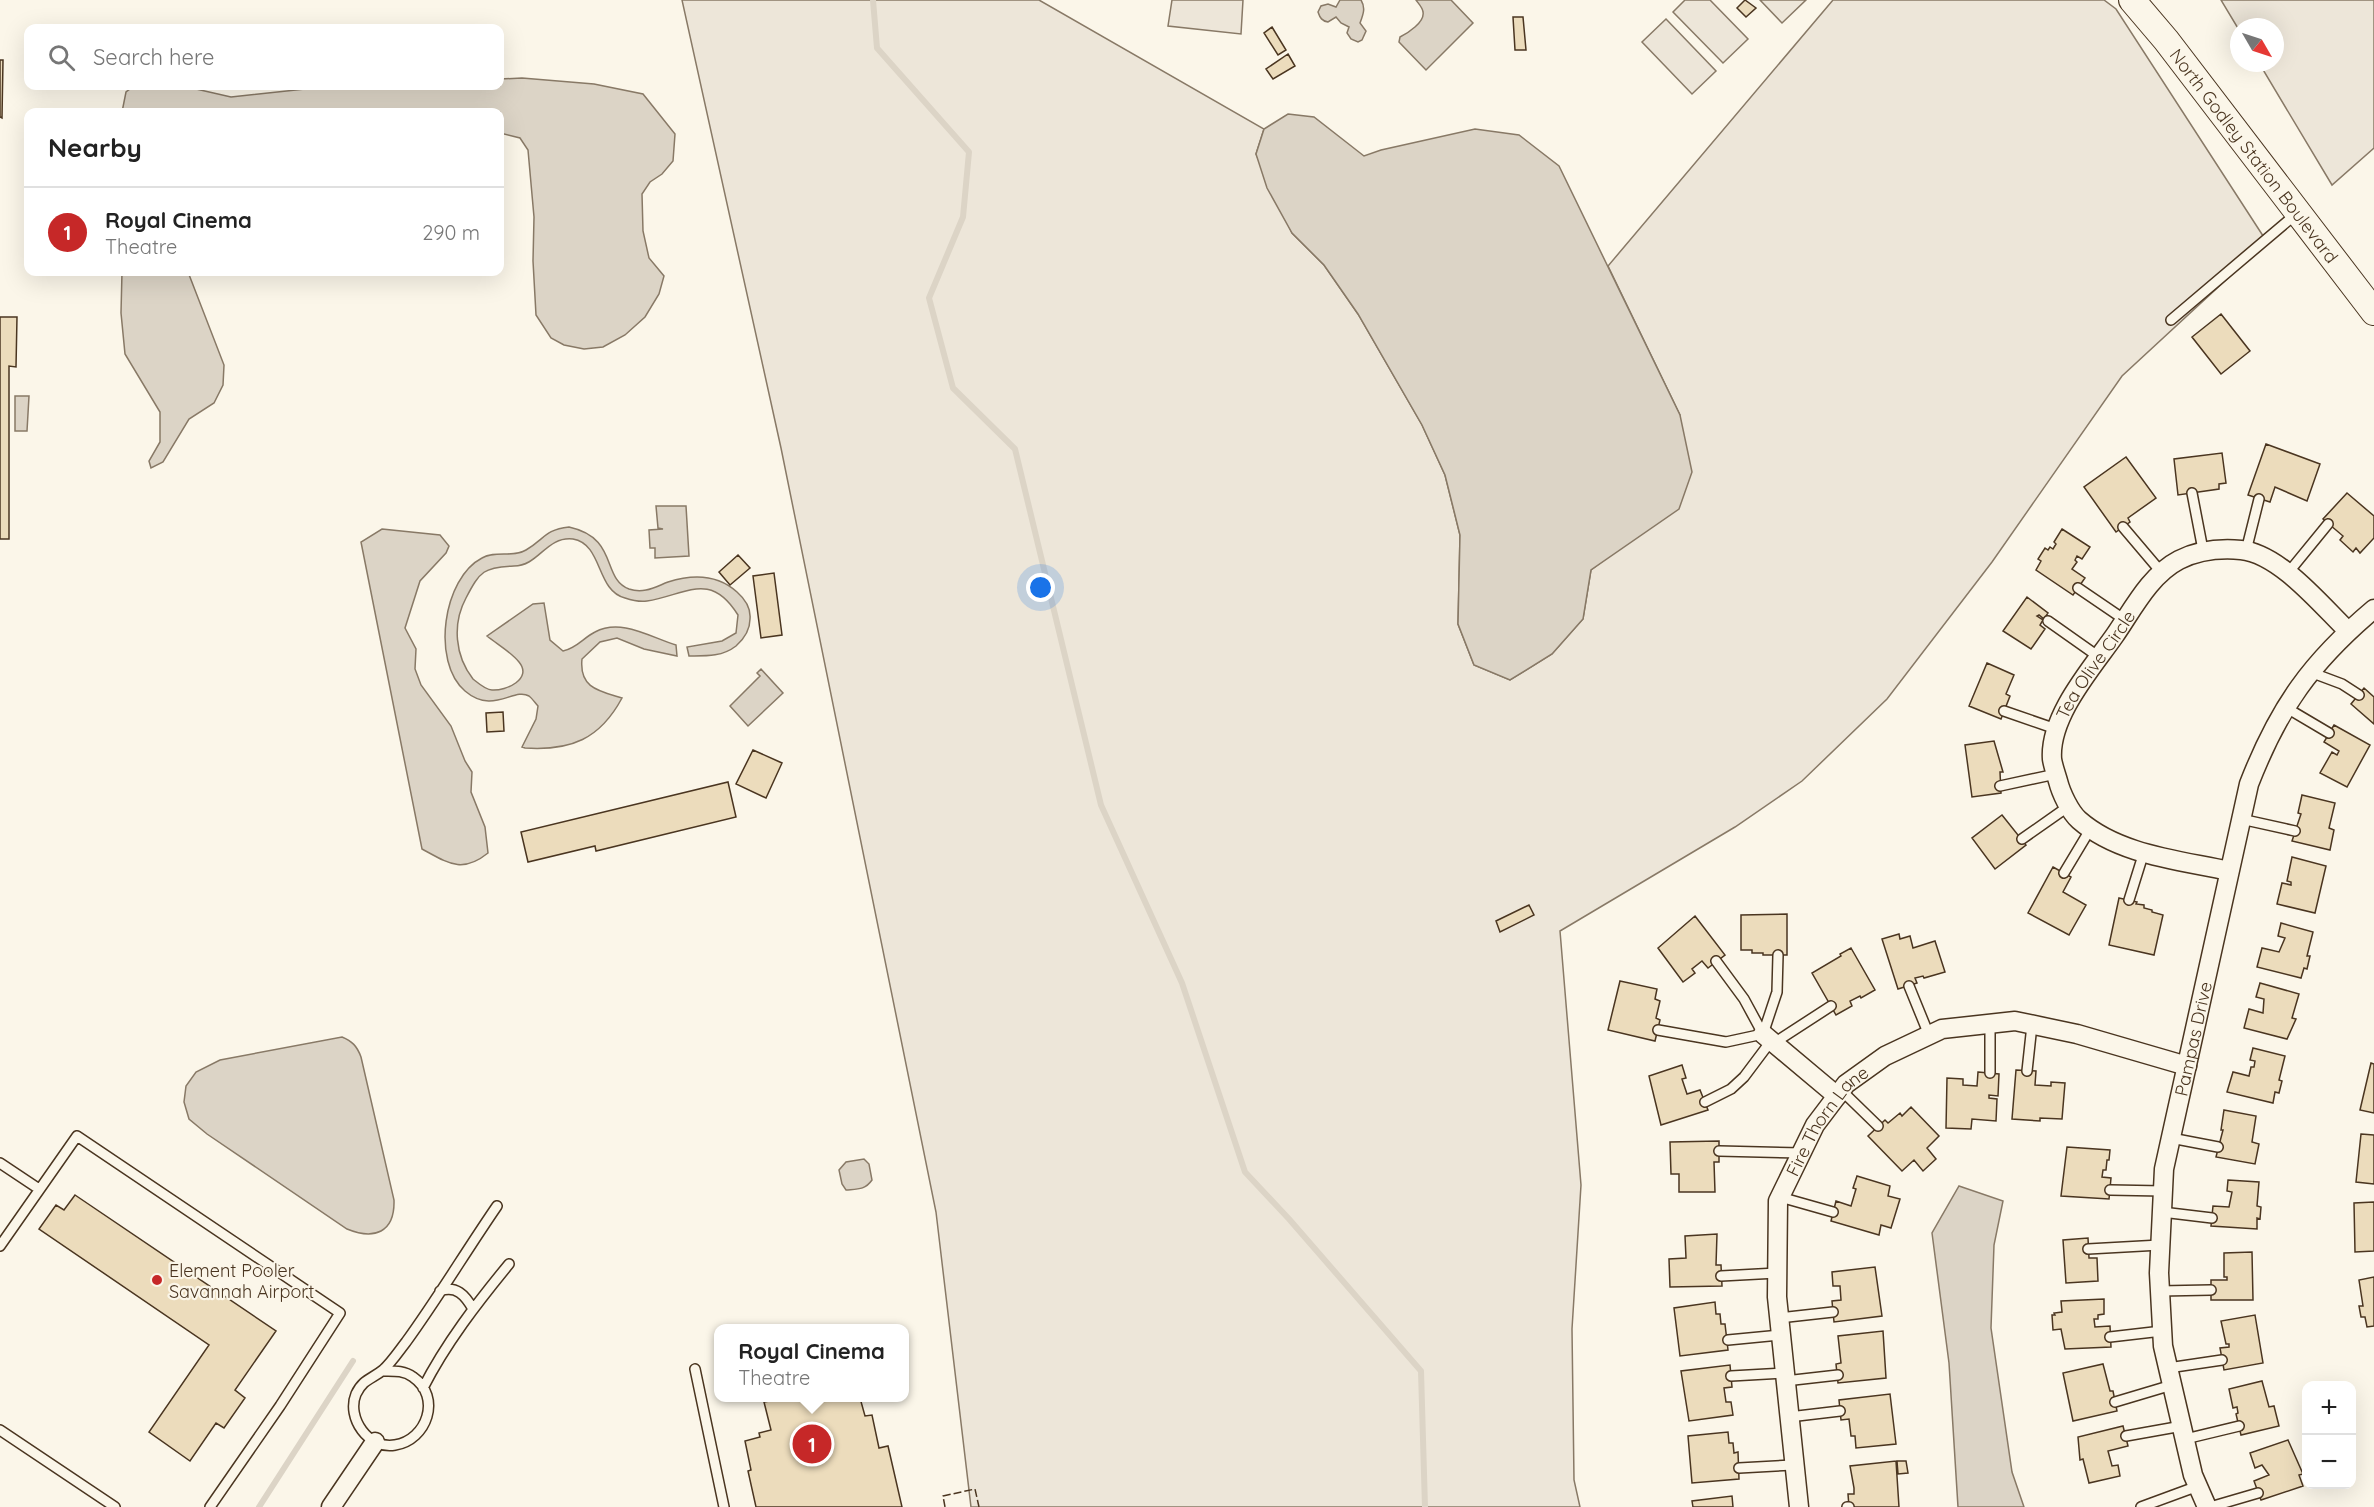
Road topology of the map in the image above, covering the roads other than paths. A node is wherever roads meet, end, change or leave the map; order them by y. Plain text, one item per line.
1 (2132, 0) edge
2 (2297, 212) junction
3 (2374, 312) edge
4 (2170, 320) dead end
5 (2192, 493) dead end
6 (2259, 499) dead end
7 (2328, 524) dead end
8 (2123, 527) dead end
9 (2203, 550) junction
10 (2246, 551) junction
11 (2288, 573) junction
12 (2162, 574) junction
13 (2078, 588) dead end
14 (2374, 609) edge
15 (2125, 620) junction
16 (2048, 621) dead end
17 (2348, 631) junction
18 (2099, 657) junction
19 (2309, 672) junction
20 (2359, 695) dead end
21 (2285, 707) junction
22 (2004, 711) dead end
23 (2056, 729) junction
24 (2329, 733) dead end
25 (2056, 774) junction
26 (2000, 786) dead end
27 (2069, 806) junction
28 (2241, 819) junction
29 (2091, 828) junction
30 (2295, 831) dead end
31 (2022, 839) dead end
32 (2144, 852) junction
33 (2229, 871) junction
34 (2064, 873) dead end
35 (2129, 900) dead end
36 (1778, 955) dead end
37 (1716, 962) dead end
38 (1909, 986) dead end
39 (1831, 1006) dead end
40 (1990, 1024) junction
41 (2032, 1025) junction
42 (1658, 1030) dead end
43 (1929, 1035) junction
44 (1769, 1039) junction
45 (2187, 1066) junction
46 (2026, 1071) dead end
47 (1990, 1073) dead end
48 (1839, 1093) junction
49 (1705, 1102) dead end
50 (1878, 1126) dead end
51 (2171, 1138) junction
52 (2218, 1147) dead end
53 (1719, 1151) dead end
54 (1801, 1153) junction
55 (0, 1162) edge
56 (39, 1189) junction
57 (2110, 1190) dead end
58 (2163, 1191) junction
59 (1780, 1197) junction
60 (497, 1206) dead end
61 (1833, 1212) dead end
62 (2162, 1212) junction
63 (2212, 1218) dead end
64 (2160, 1245) junction
65 (0, 1246) edge
66 (2088, 1249) dead end
67 (509, 1264) dead end
68 (1777, 1273) junction
69 (1721, 1276) dead end
70 (2211, 1290) dead end
71 (2160, 1291) junction
72 (440, 1292) junction
73 (473, 1308) junction
74 (1833, 1312) dead end
75 (1780, 1327) junction
76 (2162, 1331) junction
77 (2110, 1337) dead end
78 (1728, 1340) dead end
79 (2222, 1360) dead end
80 (695, 1369) dead end
81 (382, 1371) junction
82 (1838, 1375) dead end
83 (1731, 1376) dead end
84 (2170, 1376) junction
85 (1785, 1377) junction
86 (423, 1388) junction
87 (2115, 1402) dead end
88 (1840, 1411) dead end
89 (1789, 1417) junction
90 (2239, 1426) dead end
91 (0, 1430) edge
92 (2183, 1433) junction
93 (2126, 1436) dead end
94 (375, 1442) junction
95 (1793, 1465) junction
96 (1739, 1468) dead end
97 (2198, 1486) junction
98 (2258, 1493) dead end
99 (115, 1507) edge
100 (210, 1507) edge
101 (331, 1507) edge
102 (724, 1507) edge
103 (1799, 1507) edge
104 (2141, 1507) edge
105 (2209, 1507) edge

1 - 2 street, North Godley Station Boulevard
2 - 3 street, North Godley Station Boulevard
2 - 4 lane
5 - 9 lane
6 - 10 lane
7 - 11 lane
8 - 12 lane
9 - 10 street, Tea Olive Circle
9 - 12 street, Tea Olive Circle
10 - 11 street, Tea Olive Circle
11 - 17 street, Tea Olive Circle
12 - 15 street, Tea Olive Circle
13 - 15 lane
14 - 17 street, Pampas Drive
15 - 18 street, Tea Olive Circle
16 - 18 lane
17 - 19 street, Pampas Drive
18 - 23 street, Tea Olive Circle
19 - 20 lane
19 - 21 street, Pampas Drive
21 - 24 lane
21 - 28 street, Pampas Drive
22 - 23 lane
23 - 25 street, Tea Olive Circle
25 - 26 lane
25 - 27 street, Tea Olive Circle
27 - 29 street, Tea Olive Circle
27 - 31 lane
28 - 30 lane
28 - 33 street, Pampas Drive
29 - 32 street, Tea Olive Circle
29 - 34 lane
32 - 33 street, Tea Olive Circle
32 - 35 lane
33 - 45 street, Pampas Drive
36 - 44 lane
37 - 44 lane
38 - 43 lane
39 - 44 lane
40 - 41 street, Fire Thorn Lane
40 - 43 street, Fire Thorn Lane
40 - 47 lane
41 - 45 street, Fire Thorn Lane
41 - 46 lane
42 - 44 lane
43 - 48 street, Fire Thorn Lane
44 - 48 street
44 - 49 lane
45 - 51 street, Pampas Drive
48 - 50 lane
48 - 54 street, Fire Thorn Lane
51 - 52 lane
51 - 58 street, Pampas Drive
53 - 54 lane
54 - 59 street, Fire Thorn Lane
55 - 56 lane
56 - 65 lane
56 - 100 lane
57 - 58 lane
58 - 62 street, Pampas Drive
59 - 61 lane
59 - 68 street, Fire Thorn Lane
60 - 72 lane
62 - 63 lane
62 - 64 street, Pampas Drive
64 - 66 lane
64 - 71 street, Pampas Drive
67 - 73 lane
68 - 69 lane
68 - 75 street, Fire Thorn Lane
70 - 71 lane
71 - 76 street, Pampas Drive
72 - 73 lane
72 - 81 lane
73 - 86 lane
74 - 75 lane
75 - 78 lane
75 - 85 street, Fire Thorn Lane
76 - 77 lane
76 - 84 street, Pampas Drive
79 - 84 lane
80 - 102 lane
81 - 86 lane
81 - 94 lane
82 - 85 lane
83 - 85 lane
84 - 87 lane
84 - 92 street, Pampas Drive
85 - 89 street, Fire Thorn Lane
86 - 94 lane
88 - 89 lane
89 - 95 street, Fire Thorn Lane
90 - 92 lane
91 - 99 lane
92 - 93 lane
92 - 97 street, Pampas Drive
94 - 101 street
95 - 96 lane
95 - 103 street, Fire Thorn Lane
97 - 104 lane
97 - 105 street, Pampas Drive
98 - 105 lane

